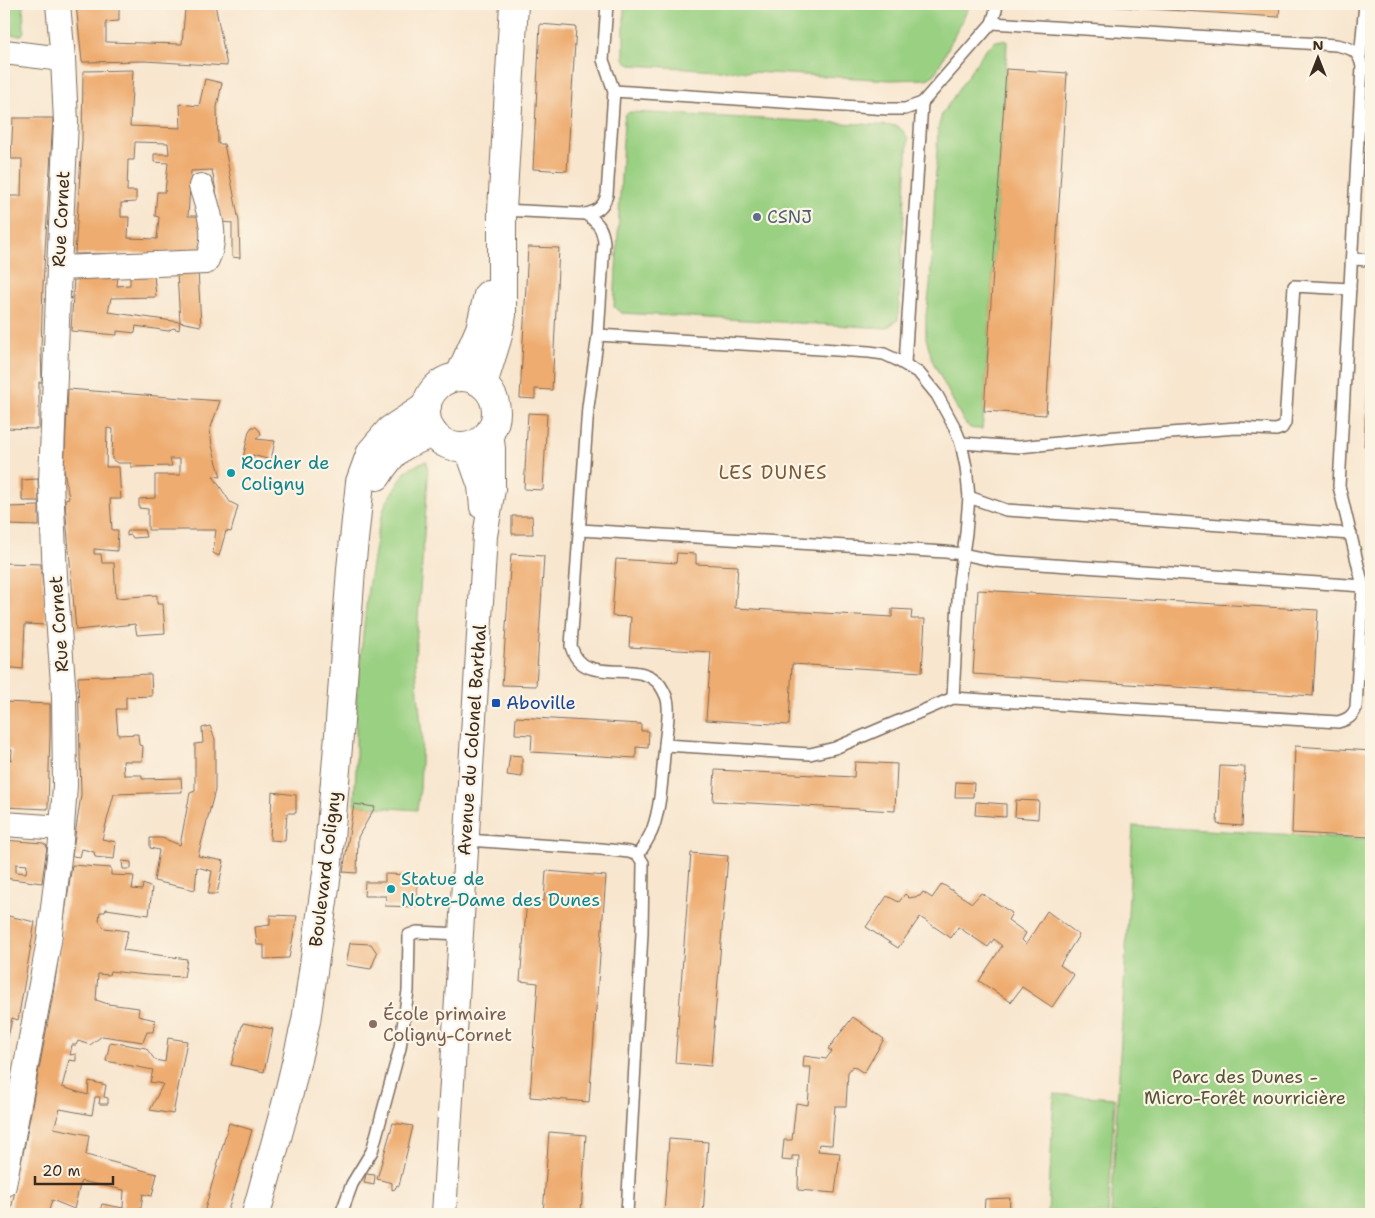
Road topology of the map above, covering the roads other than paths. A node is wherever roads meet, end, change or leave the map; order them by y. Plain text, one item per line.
1 (58, 4) edge
2 (514, 4) edge
3 (607, 4) edge
4 (997, 4) edge
5 (1365, 4) edge
6 (992, 23) junction
7 (13, 53) edge
8 (63, 58) junction
9 (1360, 58) junction
10 (614, 91) junction
11 (922, 102) junction
12 (201, 186) dead end
13 (502, 210) junction
14 (586, 214) junction
15 (1352, 260) junction
16 (1371, 260) edge
17 (59, 268) junction
18 (1350, 289) junction
19 (598, 335) junction
20 (905, 363) junction
21 (471, 381) junction
22 (427, 406) junction
23 (491, 432) junction
24 (432, 433) junction
25 (961, 443) junction
26 (460, 448) junction
27 (969, 497) junction
28 (356, 518) junction
29 (580, 530) junction
30 (1350, 534) junction
31 (485, 536) junction
32 (963, 554) junction
33 (1363, 586) junction
34 (952, 698) junction
35 (665, 745) junction
36 (4, 824) edge
37 (62, 828) junction
38 (466, 840) junction
39 (638, 856) junction
40 (460, 934) junction
41 (4, 1185) edge
42 (256, 1214) edge
43 (341, 1214) edge
44 (444, 1214) edge
45 (627, 1214) edge

1 - 8 street, Rue Cornet
2 - 13 street
3 - 10 lane
4 - 6 lane
5 - 9 lane
6 - 9 lane
6 - 11 lane
7 - 8 street
8 - 17 street, Rue Cornet
9 - 15 lane
10 - 11 lane
10 - 14 lane
11 - 20 lane
12 - 17 street
13 - 14 lane
13 - 21 street
14 - 19 lane
15 - 16 lane
15 - 18 lane
17 - 37 street, Rue Cornet
18 - 25 lane
18 - 30 lane
19 - 20 lane
19 - 29 lane
20 - 25 lane
21 - 22 street
21 - 23 street
22 - 24 street
22 - 28 street, Boulevard Coligny
23 - 26 street
23 - 31 street, Avenue du Colonel Barthal
24 - 26 street
24 - 28 street, Boulevard Coligny
25 - 27 lane
26 - 31 street, Avenue du Colonel Barthal
27 - 30 lane
27 - 32 lane
28 - 42 street, Boulevard Coligny
29 - 32 lane
29 - 35 lane
30 - 33 lane
31 - 38 street, Avenue du Colonel Barthal
32 - 33 lane
32 - 34 lane
33 - 34 lane
34 - 35 lane
35 - 39 lane
36 - 37 street
37 - 41 street, Rue Cornet
38 - 39 lane
38 - 40 street, Avenue du Colonel Barthal
39 - 45 lane
40 - 43 lane
40 - 44 street, Avenue du Colonel Barthal

